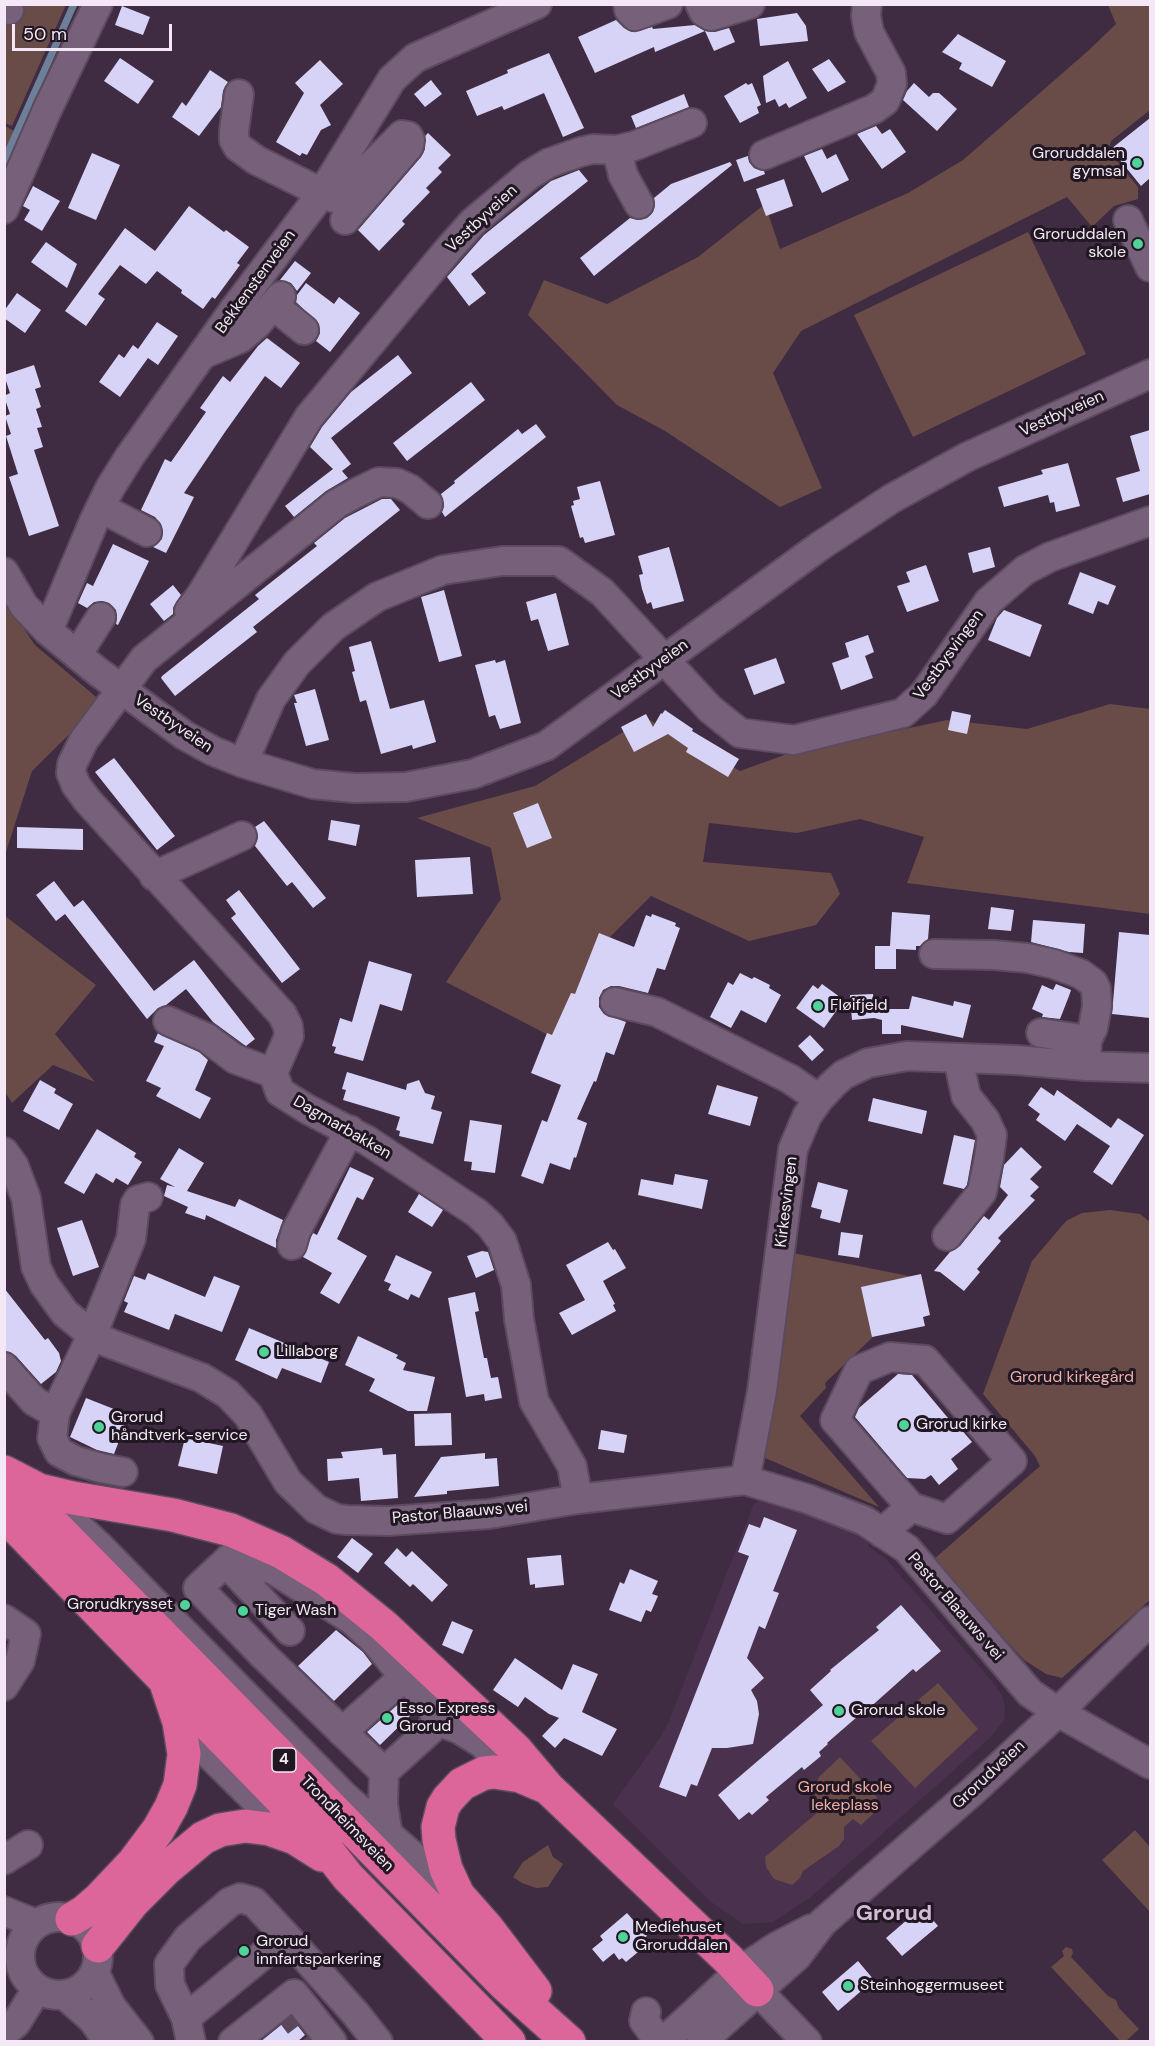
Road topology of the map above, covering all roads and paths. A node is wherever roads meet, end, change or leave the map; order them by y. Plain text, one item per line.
1 (98, 4) edge
2 (537, 4) edge
3 (628, 4) edge
4 (668, 4) edge
5 (700, 4) edge
6 (750, 4) edge
7 (867, 4) edge
8 (239, 94) dead end
9 (692, 123) dead end
10 (617, 150) junction
11 (764, 155) dead end
12 (321, 193) junction
13 (639, 204) dead end
14 (4, 209) edge
15 (345, 220) dead end
16 (1128, 220) dead end
17 (1150, 267) edge
18 (304, 330) dead end
19 (203, 354) junction
20 (1150, 374) edge
21 (428, 504) dead end
22 (101, 508) junction
23 (1150, 521) edge
24 (147, 532) dead end
25 (4, 572) edge
26 (101, 617) dead end
27 (48, 631) junction
28 (169, 639) junction
29 (77, 655) junction
30 (666, 659) junction
31 (122, 690) junction
32 (243, 763) junction
33 (242, 836) dead end
34 (154, 876) junction
35 (934, 954) dead end
36 (615, 1002) dead end
37 (168, 1021) dead end
38 (1041, 1033) dead end
39 (1086, 1053) junction
40 (958, 1058) junction
41 (1150, 1068) edge
42 (273, 1072) junction
43 (819, 1099) junction
44 (350, 1130) junction
45 (4, 1152) edge
46 (148, 1197) dead end
47 (946, 1236) dead end
48 (292, 1245) dead end
49 (92, 1335) junction
50 (4, 1367) edge
51 (55, 1413) junction
52 (123, 1472) dead end
53 (4, 1473) edge
54 (745, 1480) junction
55 (39, 1490) junction
56 (578, 1499) junction
57 (911, 1507) junction
58 (4, 1515) edge
59 (882, 1533) junction
60 (219, 1568) junction
61 (323, 1600) junction
62 (4, 1618) edge
63 (1150, 1621) edge
64 (277, 1644) junction
65 (407, 1665) junction
66 (165, 1679) junction
67 (4, 1686) edge
68 (433, 1711) junction
69 (474, 1711) junction
70 (1058, 1712) junction
71 (179, 1722) junction
72 (342, 1732) junction
73 (1150, 1764) edge
74 (384, 1772) junction
75 (508, 1773) junction
76 (548, 1788) junction
77 (388, 1836) junction
78 (295, 1839) junction
79 (28, 1845) dead end
80 (4, 1860) edge
81 (348, 1877) junction
82 (458, 1895) junction
83 (4, 1911) edge
84 (72, 1919) junction
85 (36, 1924) junction
86 (286, 1936) junction
87 (12, 1950) edge
88 (96, 1960) junction
89 (755, 1987) junction
90 (38, 1989) junction
91 (66, 1996) junction
92 (646, 2012) dead end
93 (188, 2030) edge
94 (4, 2032) edge
95 (327, 2040) edge
96 (109, 2042) edge
97 (139, 2042) edge
98 (233, 2042) edge
99 (378, 2042) edge
100 (509, 2042) edge
101 (570, 2042) edge
102 (661, 2042) edge
103 (701, 2042) edge
104 (807, 2042) edge

1 - 14 street
2 - 12 street, Bekkenstenveien
3 - 4 street
5 - 6 street
7 - 11 street
8 - 12 street
9 - 10 street, Vestbyveien
10 - 13 street
10 - 28 street, Vestbyveien
12 - 15 street
12 - 19 street, Bekkenstenveien
16 - 17 street
18 - 19 street
19 - 22 street, Bekkenstenveien
20 - 30 street, Vestbyveien
21 - 28 street, Vestbyveien
22 - 24 street
22 - 27 street, Bekkenstenveien
23 - 30 street, Vestbysvingen
25 - 27 street, Vestbyveien
26 - 29 street
27 - 29 street, Vestbyveien
28 - 31 street, Vestbyveien
29 - 31 street, Vestbyveien
30 - 32 street, Vestbyveien
30 - 32 street, Vestbysvingen
31 - 32 street, Vestbyveien
31 - 34 street
33 - 34 street
34 - 42 street
35 - 39 street
36 - 43 street
37 - 42 street
38 - 39 street, Kirkesvingen
39 - 40 street, Kirkesvingen
39 - 41 street, Kirkesvingen
40 - 43 street, Kirkesvingen
40 - 47 street
42 - 44 street, Dagmarbakken
43 - 54 street, Kirkesvingen
44 - 48 street
44 - 56 street, Dagmarbakken
45 - 49 street, Pastor Blaauws vei
46 - 49 street
49 - 51 street
49 - 56 street, Pastor Blaauws vei
50 - 51 street
51 - 52 street
53 - 55 highway
53 - 101 highway, Trondheimsveien / 4
54 - 56 street, Pastor Blaauws vei
54 - 59 street, Pastor Blaauws vei
55 - 65 highway
55 - 77 street
57 - 57 street
57 - 59 street
58 - 66 highway, Trondheimsveien / 4
59 - 70 street, Pastor Blaauws vei
60 - 61 street
60 - 64 street
60 - 64 street
61 - 64 street
61 - 65 street
62 - 67 street
63 - 70 street, Grorudveien
64 - 72 street
65 - 68 street
65 - 69 highway
65 - 72 street
66 - 71 highway
66 - 81 highway, Trondheimsveien / 4
68 - 69 street
68 - 74 street
68 - 75 street
69 - 76 highway
70 - 73 street, Pastor Blaauws vei
70 - 89 street, Grorudveien
71 - 78 street
71 - 84 highway
72 - 74 street
74 - 77 street
75 - 76 highway
75 - 82 highway
76 - 89 highway
77 - 82 street
78 - 81 highway
78 - 88 highway
79 - 80 street
81 - 100 highway, Trondheimsveien / 4
82 - 101 highway
83 - 85 street
84 - 85 street
84 - 88 street
85 - 87 street
86 - 93 street
86 - 93 street
86 - 99 street
87 - 90 street
88 - 91 street
88 - 97 street
89 - 102 street, Grorudveien
89 - 103 street, Grorudveien
89 - 104 street
90 - 91 street
90 - 94 street
91 - 96 street
92 - 102 street
95 - 98 street

